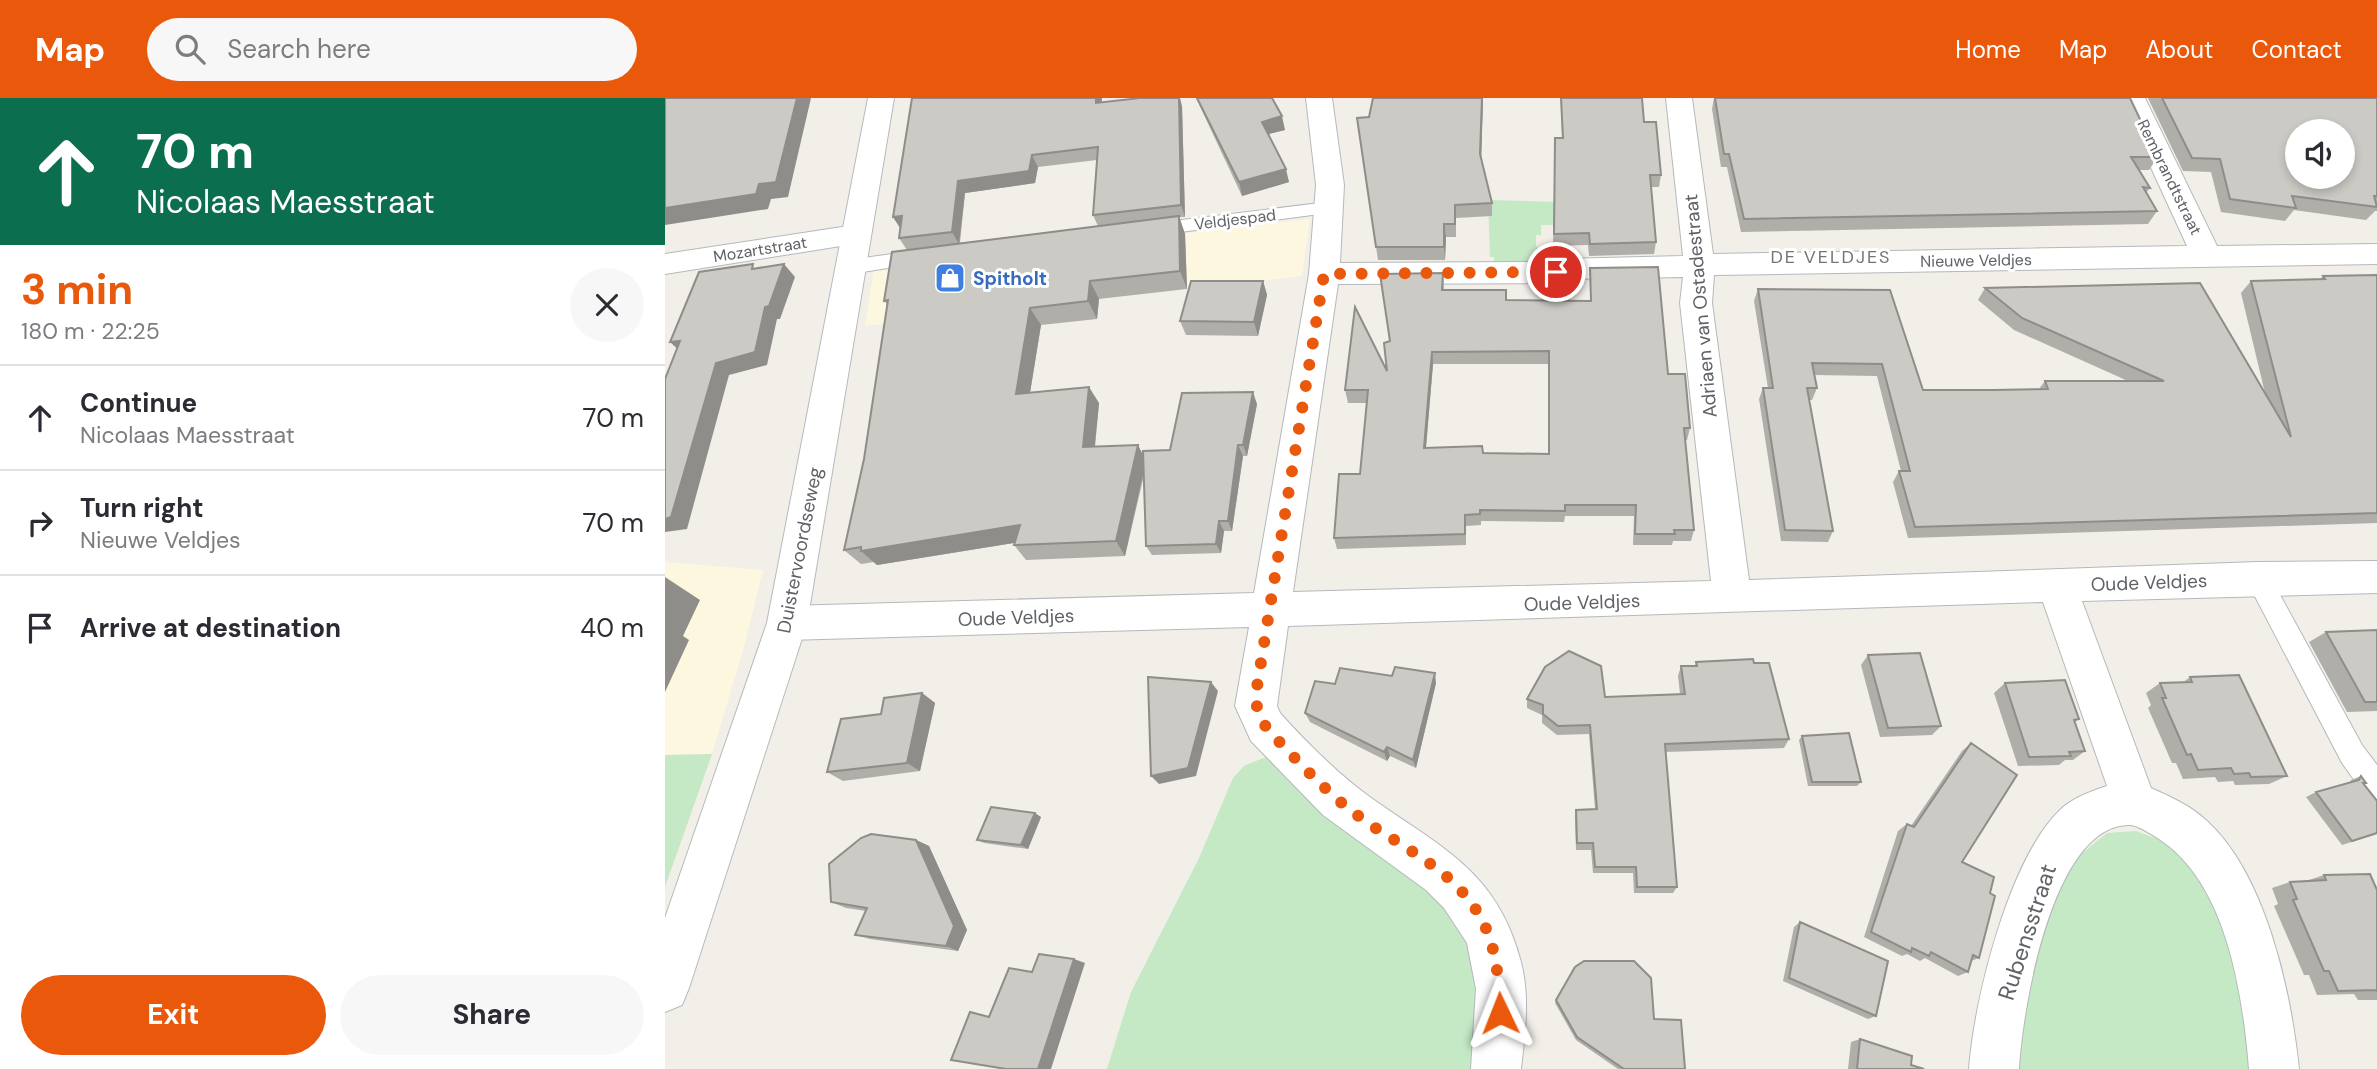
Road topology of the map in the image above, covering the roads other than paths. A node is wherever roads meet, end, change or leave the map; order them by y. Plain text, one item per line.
1 (881, 98) edge
2 (1319, 98) edge
3 (1679, 98) edge
4 (2132, 98) edge
5 (1328, 208) junction
6 (1137, 231) edge
7 (852, 251) junction
8 (945, 254) edge
9 (2377, 254) edge
10 (2207, 256) junction
11 (665, 264) edge
12 (1699, 265) junction
13 (1324, 274) junction
14 (2377, 577) edge
15 (2258, 578) junction
16 (2057, 586) junction
17 (1732, 597) junction
18 (1272, 610) junction
19 (787, 623) junction
20 (2377, 788) edge
21 (2135, 803) junction
22 (670, 962) edge
23 (1496, 1069) edge
24 (1994, 1069) edge
25 (2274, 1069) edge

1 - 7 street, Duistervoordseweg
2 - 5 street
3 - 12 street, Adriaen van Ostadestraat
4 - 10 street, Rembrandtstraat
5 - 6 lane, Veldjespad
5 - 13 street
7 - 8 lane
7 - 11 street, Mozartstraat
7 - 19 street, Duistervoordseweg
9 - 10 street, Nieuwe Veldjes
10 - 12 street, Nieuwe Veldjes
12 - 13 street, Nieuwe Veldjes
12 - 17 street, Adriaen van Ostadestraat
13 - 18 street
14 - 15 street, Oude Veldjes
15 - 16 street, Oude Veldjes
15 - 20 lane
16 - 17 street, Oude Veldjes
16 - 21 street
17 - 18 street, Oude Veldjes
18 - 19 street, Oude Veldjes
18 - 23 street
19 - 22 street, Duistervoordseweg
21 - 24 street, Rubensstraat
21 - 25 street

